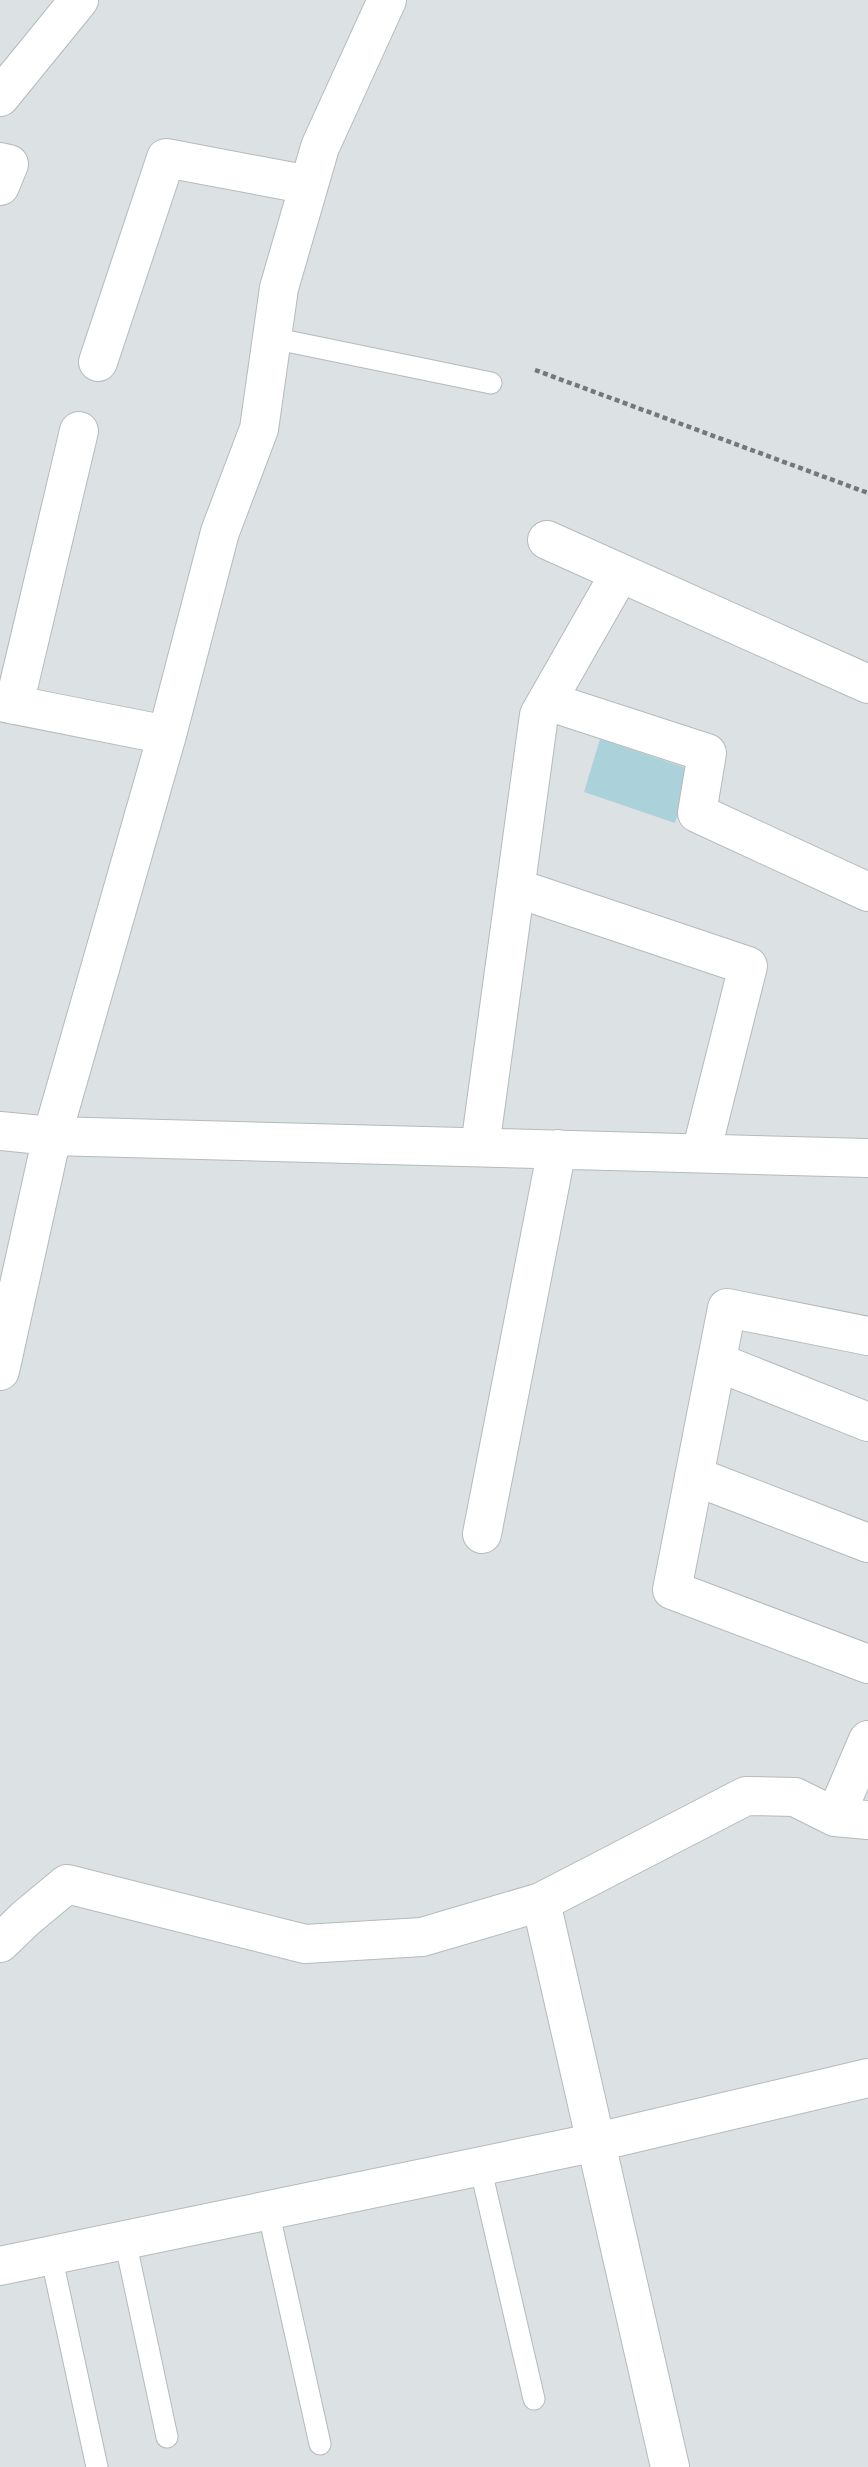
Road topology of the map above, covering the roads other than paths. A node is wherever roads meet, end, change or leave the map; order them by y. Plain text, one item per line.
1 (387, 0) edge
2 (70, 2) edge
3 (0, 97) edge
4 (0, 162) edge
5 (309, 185) junction
6 (0, 186) edge
7 (272, 338) junction
8 (98, 362) dead end
9 (491, 383) dead end
10 (79, 431) dead end
11 (547, 540) dead end
12 (620, 573) junction
13 (868, 684) edge
14 (547, 701) junction
15 (7, 703) edge
16 (167, 735) junction
17 (516, 888) junction
18 (868, 892) edge
19 (0, 1131) edge
20 (52, 1136) junction
21 (480, 1147) junction
22 (557, 1149) junction
23 (701, 1153) junction
24 (868, 1158) edge
25 (868, 1336) edge
26 (717, 1362) junction
27 (0, 1371) edge
28 (868, 1422) edge
29 (694, 1476) junction
30 (482, 1534) dead end
31 (868, 1543) edge
32 (868, 1664) edge
33 (868, 1740) edge
34 (852, 1818) edge
35 (541, 1902) junction
36 (0, 1943) edge
37 (868, 2078) edge
38 (597, 2142) junction
39 (480, 2165) junction
40 (268, 2210) junction
41 (125, 2240) junction
42 (51, 2255) junction
43 (0, 2266) edge
44 (534, 2399) dead end
45 (167, 2437) dead end
46 (320, 2444) dead end
47 (97, 2467) edge
48 (670, 2467) edge

1 - 5 street
2 - 3 street
4 - 6 street
5 - 7 street
5 - 8 street
7 - 9 lane
7 - 16 street
10 - 15 street
11 - 12 street
12 - 13 street
12 - 14 street
14 - 17 street
14 - 18 street
15 - 16 street
16 - 20 street
17 - 21 street
17 - 23 street
19 - 20 street
20 - 21 street
20 - 27 street
21 - 22 street
22 - 23 street
22 - 30 street
23 - 24 street
25 - 26 street
26 - 28 street
26 - 29 street
29 - 31 street
29 - 32 street
33 - 34 street
34 - 35 street
35 - 36 street
35 - 38 street
37 - 38 street
38 - 39 street
38 - 48 street
39 - 40 street
39 - 44 lane
40 - 41 street
40 - 46 lane
41 - 42 street
41 - 45 lane
42 - 43 street
42 - 47 lane

